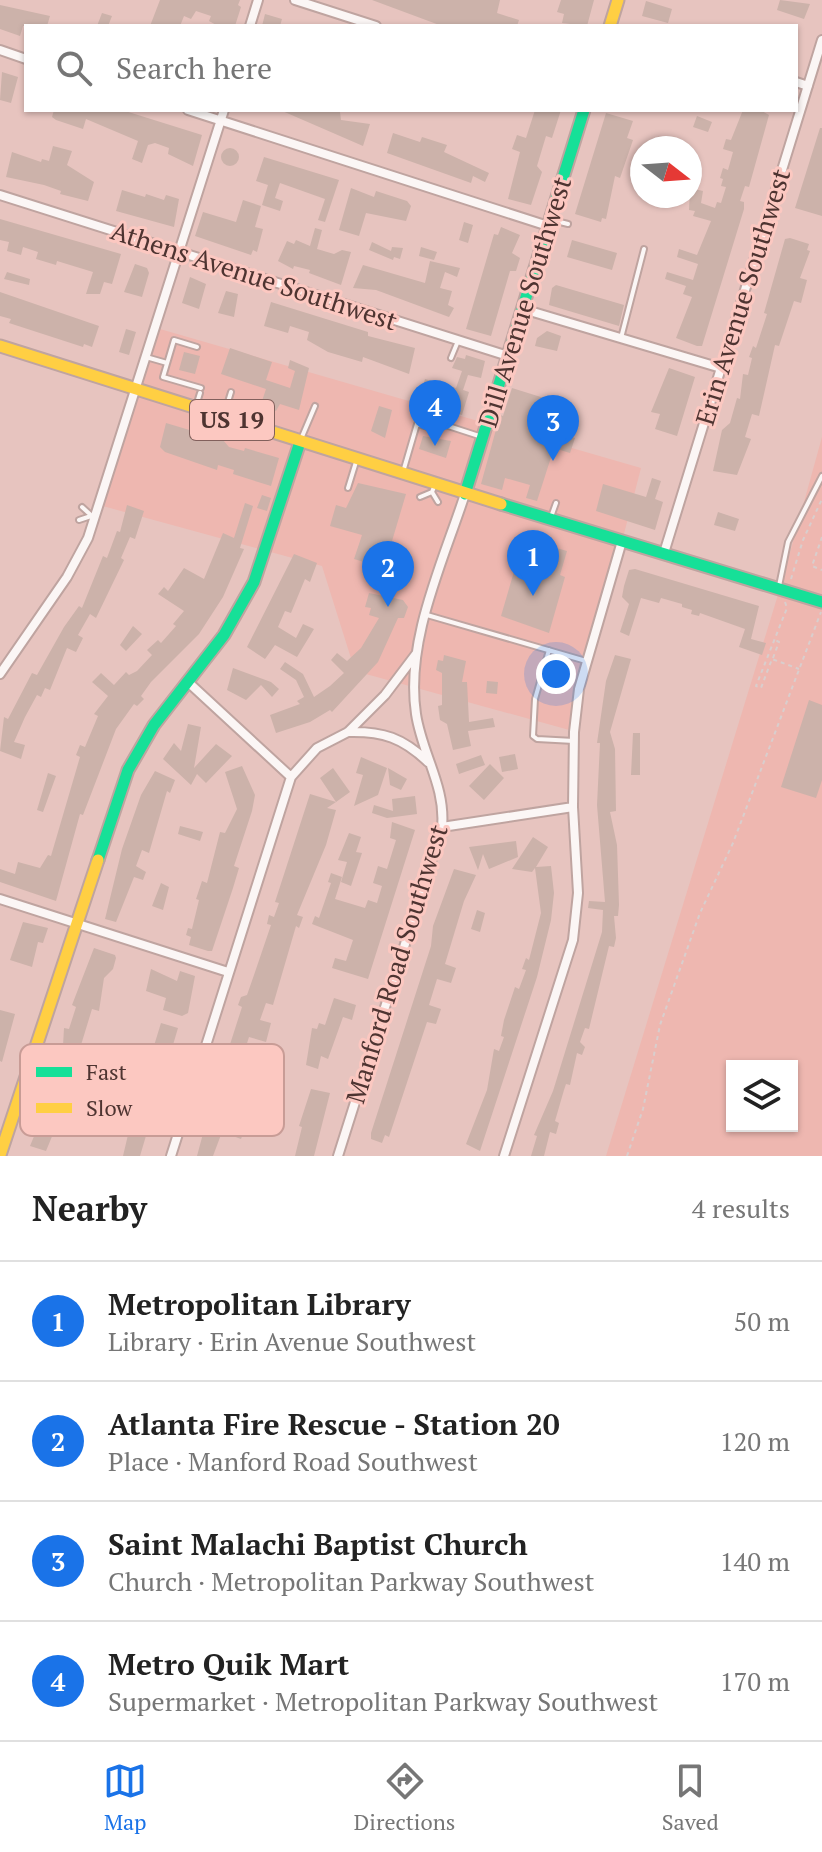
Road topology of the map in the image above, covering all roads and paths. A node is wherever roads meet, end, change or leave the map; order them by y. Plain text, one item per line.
1 (258, 0) edge
2 (295, 0) edge
3 (618, 0) edge
4 (251, 24) edge
5 (370, 24) edge
6 (612, 24) edge
7 (822, 40) edge
8 (0, 50) edge
9 (24, 58) edge
10 (798, 83) edge
11 (808, 86) junction
12 (194, 112) edge
13 (223, 112) edge
14 (583, 112) edge
15 (221, 121) junction
16 (0, 195) edge
17 (549, 223) junction
18 (568, 224) dead end
19 (644, 249) dead end
20 (179, 252) junction
21 (523, 309) junction
22 (621, 338) junction
23 (458, 341) junction
24 (0, 346) edge
25 (197, 347) dead end
26 (508, 356) junction
27 (146, 357) junction
28 (451, 358) dead end
29 (167, 363) junction
30 (721, 368) junction
31 (136, 389) junction
32 (231, 392) dead end
33 (315, 406) dead end
34 (195, 408) junction
35 (223, 417) junction
36 (483, 437) junction
37 (300, 442) junction
38 (357, 460) junction
39 (403, 474) junction
40 (822, 476) edge
41 (348, 488) dead end
42 (434, 488) junction
43 (465, 494) junction
44 (420, 497) dead end
45 (822, 499) edge
46 (438, 502) dead end
47 (556, 503) dead end
48 (82, 507) dead end
49 (93, 517) junction
50 (550, 519) junction
51 (79, 520) dead end
52 (822, 537) edge
53 (622, 541) junction
54 (664, 553) junction
55 (822, 570) edge
56 (791, 579) dead end
57 (778, 588) junction
58 (785, 600) dead end
59 (822, 602) edge
60 (822, 609) edge
61 (427, 615) junction
62 (774, 640) junction
63 (549, 650) junction
64 (417, 653) junction
65 (772, 659) junction
66 (586, 661) junction
67 (799, 669) junction
68 (0, 674) edge
69 (188, 682) junction
70 (348, 732) junction
71 (574, 741) junction
72 (431, 766) junction
73 (291, 777) junction
74 (573, 807) junction
75 (442, 827) junction
76 (0, 899) edge
77 (75, 923) junction
78 (228, 972) junction
79 (36, 1044) edge
80 (206, 1044) edge
81 (20, 1093) edge
82 (177, 1136) edge
83 (0, 1155) edge
84 (171, 1156) edge
85 (338, 1156) edge
86 (504, 1156) edge
87 (627, 1156) edge

1 - 4 street
2 - 5 street
3 - 6 main road
7 - 11 street, Erin Avenue Southwest
8 - 9 street
10 - 11 street
11 - 30 street, Erin Avenue Southwest
12 - 15 street
13 - 15 street
14 - 17 main road, Dill Avenue Southwest
15 - 17 street
15 - 20 street
16 - 20 street, Athens Avenue Southwest
17 - 18 lane
17 - 21 main road, Dill Avenue Southwest
19 - 22 lane
20 - 23 street, Athens Avenue Southwest
20 - 27 street
21 - 22 street
21 - 26 main road, Dill Avenue Southwest
22 - 30 street
23 - 26 street, Athens Avenue Southwest
23 - 28 lane
24 - 31 main road, US 19
25 - 29 lane
26 - 36 main road, Dill Avenue Southwest
27 - 29 lane
27 - 31 street
29 - 34 lane
30 - 54 street, Erin Avenue Southwest
31 - 34 main road, US 19
31 - 49 street
32 - 35 lane
33 - 37 lane
34 - 35 main road, US 19
35 - 37 main road, US 19
36 - 39 lane
36 - 43 main road, Dill Avenue Southwest
37 - 38 main road, US 19
37 - 69 main road
38 - 39 main road, US 19
38 - 41 lane
39 - 42 main road, US 19
40 - 57 lane
42 - 43 main road, US 19
42 - 44 lane
42 - 46 lane
43 - 50 main road, US 19
43 - 61 street, Manford Road Southwest
45 - 56 path
47 - 50 lane
48 - 49 lane
49 - 51 lane
49 - 68 street
50 - 53 main road, US 19
52 - 55 path
53 - 54 main road, US 19
53 - 66 street
54 - 57 main road, US 19
57 - 59 main road, US 19
58 - 62 path
60 - 67 path
61 - 63 lane
61 - 64 street, Manford Road Southwest
62 - 65 path
62 - 65 path
63 - 66 lane
63 - 71 lane
64 - 70 street
64 - 72 street, Manford Road Southwest
65 - 67 path
66 - 71 street
67 - 87 path
69 - 73 street
69 - 77 main road
70 - 72 street
70 - 73 street
71 - 74 street
72 - 75 street, Manford Road Southwest
73 - 78 street
74 - 75 street
74 - 86 street
75 - 85 street, Manford Road Southwest
76 - 77 street
77 - 78 street
77 - 79 main road
78 - 80 street
81 - 83 main road
82 - 84 street

